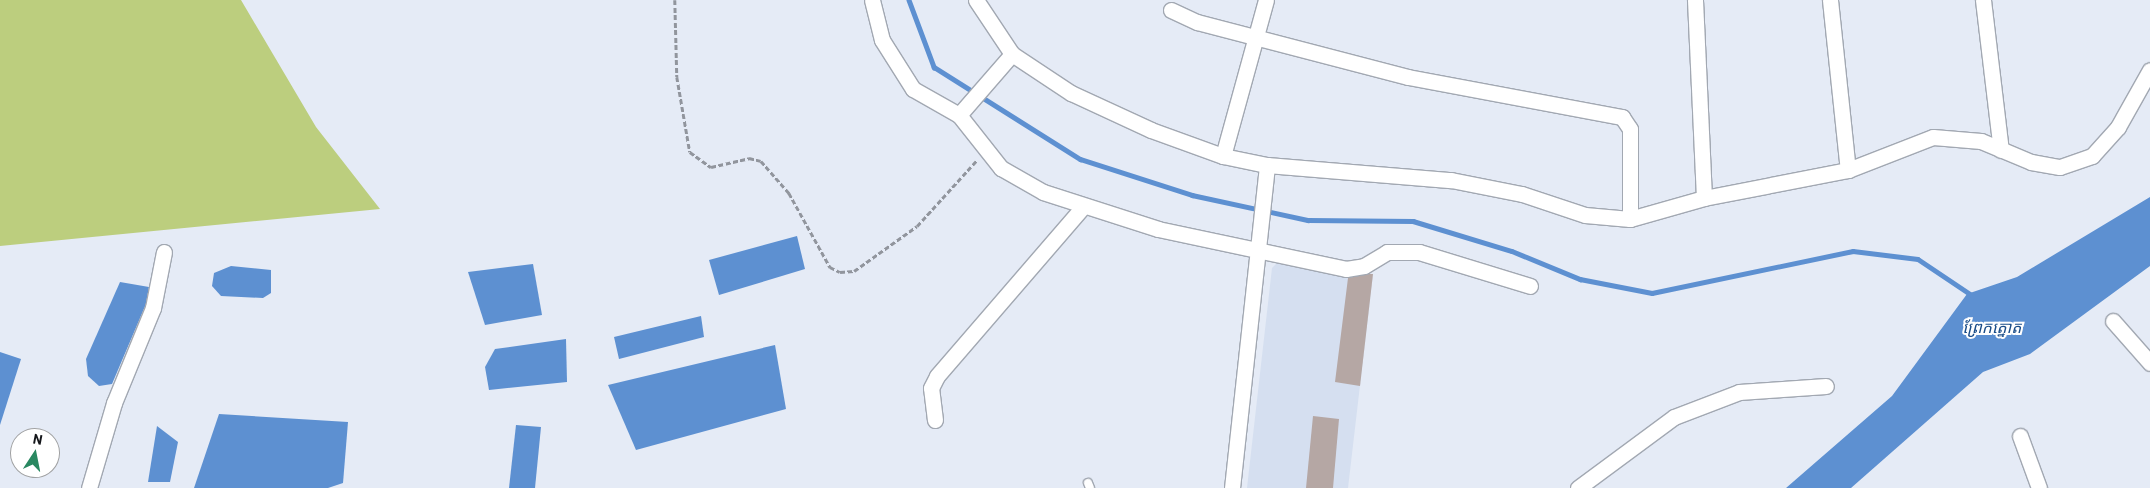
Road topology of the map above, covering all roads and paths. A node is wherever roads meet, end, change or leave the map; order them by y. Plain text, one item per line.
1 (675, 0) edge
2 (872, 0) edge
3 (976, 0) edge
4 (1266, 0) edge
5 (1696, 0) edge
6 (1830, 0) edge
7 (1984, 0) edge
8 (1171, 10) dead end
9 (1253, 37) junction
10 (1012, 54) junction
11 (2150, 70) edge
12 (959, 115) junction
13 (2002, 150) junction
14 (985, 152) junction
15 (1223, 156) junction
16 (1267, 165) junction
17 (1848, 170) junction
18 (1704, 198) junction
19 (1083, 207) junction
20 (1630, 219) junction
21 (164, 252) dead end
22 (1255, 252) junction
23 (1530, 286) dead end
24 (2113, 321) dead end
25 (2150, 363) edge
26 (1826, 386) dead end
27 (935, 420) dead end
28 (2020, 436) dead end
29 (89, 488) edge
30 (1232, 488) edge
31 (1578, 488) edge
32 (2039, 488) edge

1 - 14 path
2 - 12 street
3 - 10 street
4 - 9 street
5 - 18 street
6 - 17 street
7 - 13 street
8 - 9 street
9 - 15 street
9 - 20 street
10 - 12 street
10 - 15 street
11 - 13 street
12 - 14 street
13 - 17 street
14 - 19 street
15 - 16 street
16 - 20 street
16 - 22 street
17 - 18 street
18 - 20 street
19 - 22 street
19 - 27 street
21 - 29 street
22 - 23 street
22 - 30 street
24 - 25 street
26 - 31 street
28 - 32 street

